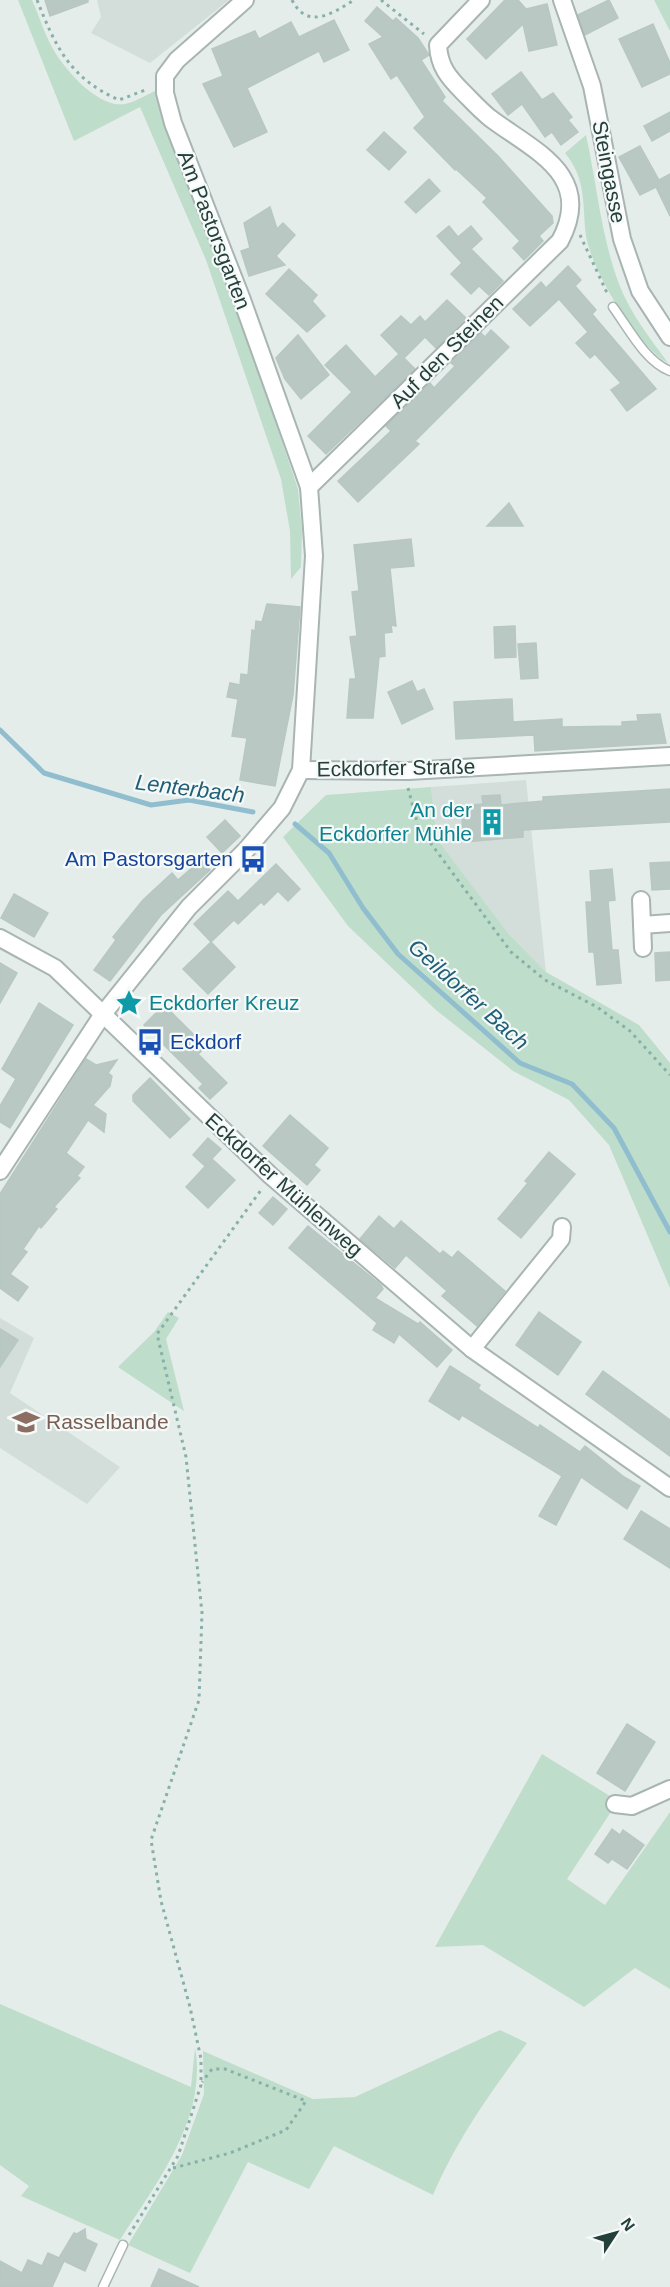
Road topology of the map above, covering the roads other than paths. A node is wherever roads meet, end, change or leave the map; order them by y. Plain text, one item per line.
1 (245, 0) edge
2 (481, 0) edge
3 (561, 0) edge
4 (613, 307) road end
5 (670, 337) edge
6 (670, 371) edge
7 (309, 487) junction
8 (670, 756) edge
9 (301, 770) junction
10 (641, 900) dead end
11 (670, 923) edge
12 (642, 925) junction
13 (0, 938) edge
14 (643, 948) dead end
15 (103, 1014) junction
16 (0, 1171) edge
17 (562, 1227) dead end
18 (472, 1349) junction
19 (670, 1488) edge
20 (670, 1788) edge
21 (615, 1804) dead end
22 (123, 2245) road end
23 (103, 2287) edge

1 - 7 street, Am Pastorsgarten
2 - 7 street, Auf den Steinen
3 - 5 street, Steingasse
4 - 6 lane
7 - 9 street
8 - 9 street, Eckdorfer Straße
9 - 15 street, Eckdorfer Straße
10 - 12 street
11 - 12 street
12 - 14 street
13 - 15 street, Eckdorfer Mühlenweg
15 - 16 street, Eckdorfer Straße
15 - 18 street, Eckdorfer Mühlenweg
17 - 18 street
18 - 19 street, Eckdorfer Mühlenweg
20 - 21 street
22 - 23 lane

